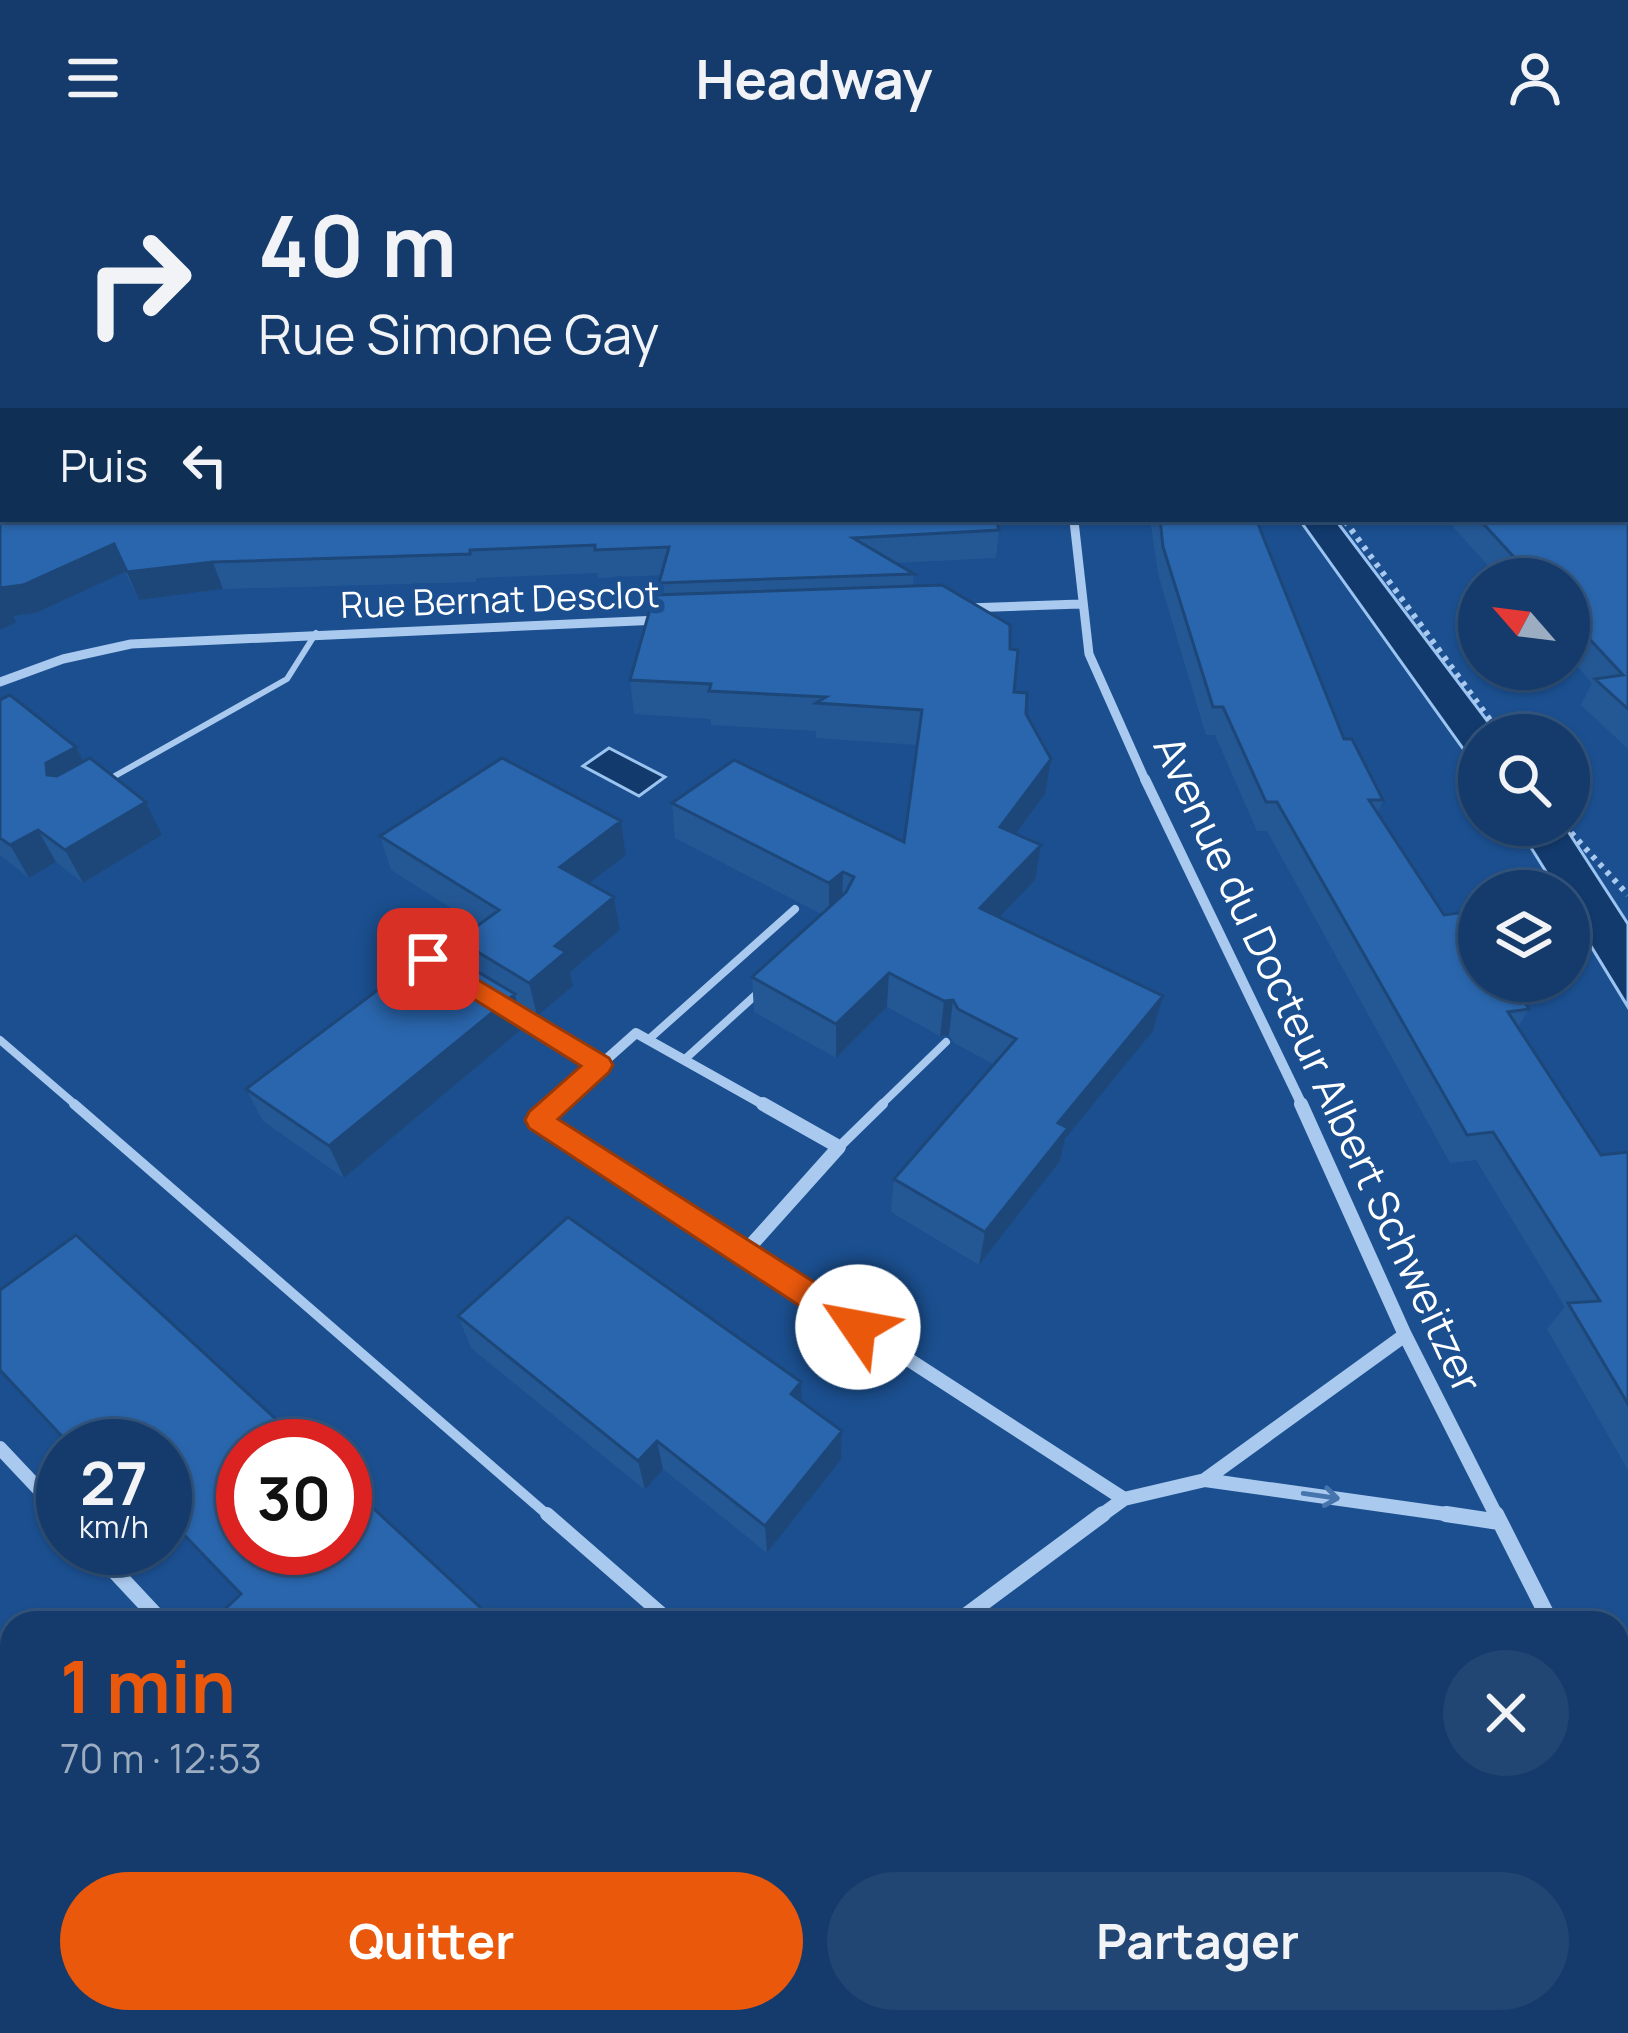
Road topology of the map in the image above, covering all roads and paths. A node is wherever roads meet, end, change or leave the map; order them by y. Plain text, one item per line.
1 (1074, 522) edge
2 (1345, 522) edge
3 (1080, 604) junction
4 (961, 609) edge
5 (674, 620) edge
6 (316, 633) junction
7 (0, 682) edge
8 (1486, 714) edge
9 (90, 790) edge
10 (1583, 846) edge
11 (1628, 895) edge
12 (795, 910) dead end
13 (451, 926) dead end
14 (447, 971) edge
15 (764, 988) edge
16 (504, 1006) edge
17 (0, 1040) edge
18 (649, 1040) junction
19 (946, 1042) dead end
20 (684, 1060) junction
21 (600, 1065) junction
22 (838, 1147) junction
23 (744, 1253) junction
24 (1405, 1335) junction
25 (0, 1448) edge
26 (1205, 1480) junction
27 (36, 1486) edge
28 (1124, 1499) junction
29 (1499, 1522) junction
30 (118, 1575) edge
31 (152, 1611) edge
32 (658, 1611) edge
33 (972, 1611) edge
34 (1545, 1611) edge

1 - 3 street, Avenue du Docteur Albert Schweitzer
2 - 8 path
3 - 4 street
3 - 24 street, Avenue du Docteur Albert Schweitzer
5 - 6 street, Rue Bernat Desclot
6 - 7 street, Rue Bernat Desclot
6 - 9 lane
10 - 11 path
12 - 18 lane
13 - 14 lane
15 - 20 lane
16 - 21 lane
17 - 32 lane
18 - 20 street
18 - 21 street
19 - 22 lane
20 - 22 street
21 - 23 street
22 - 23 street
23 - 28 street
24 - 26 street
24 - 29 street, Avenue du Docteur Albert Schweitzer
25 - 27 street
26 - 28 street
26 -> 29 street
28 - 33 street
29 - 34 street, Avenue du Docteur Albert Schweitzer
30 - 31 street

